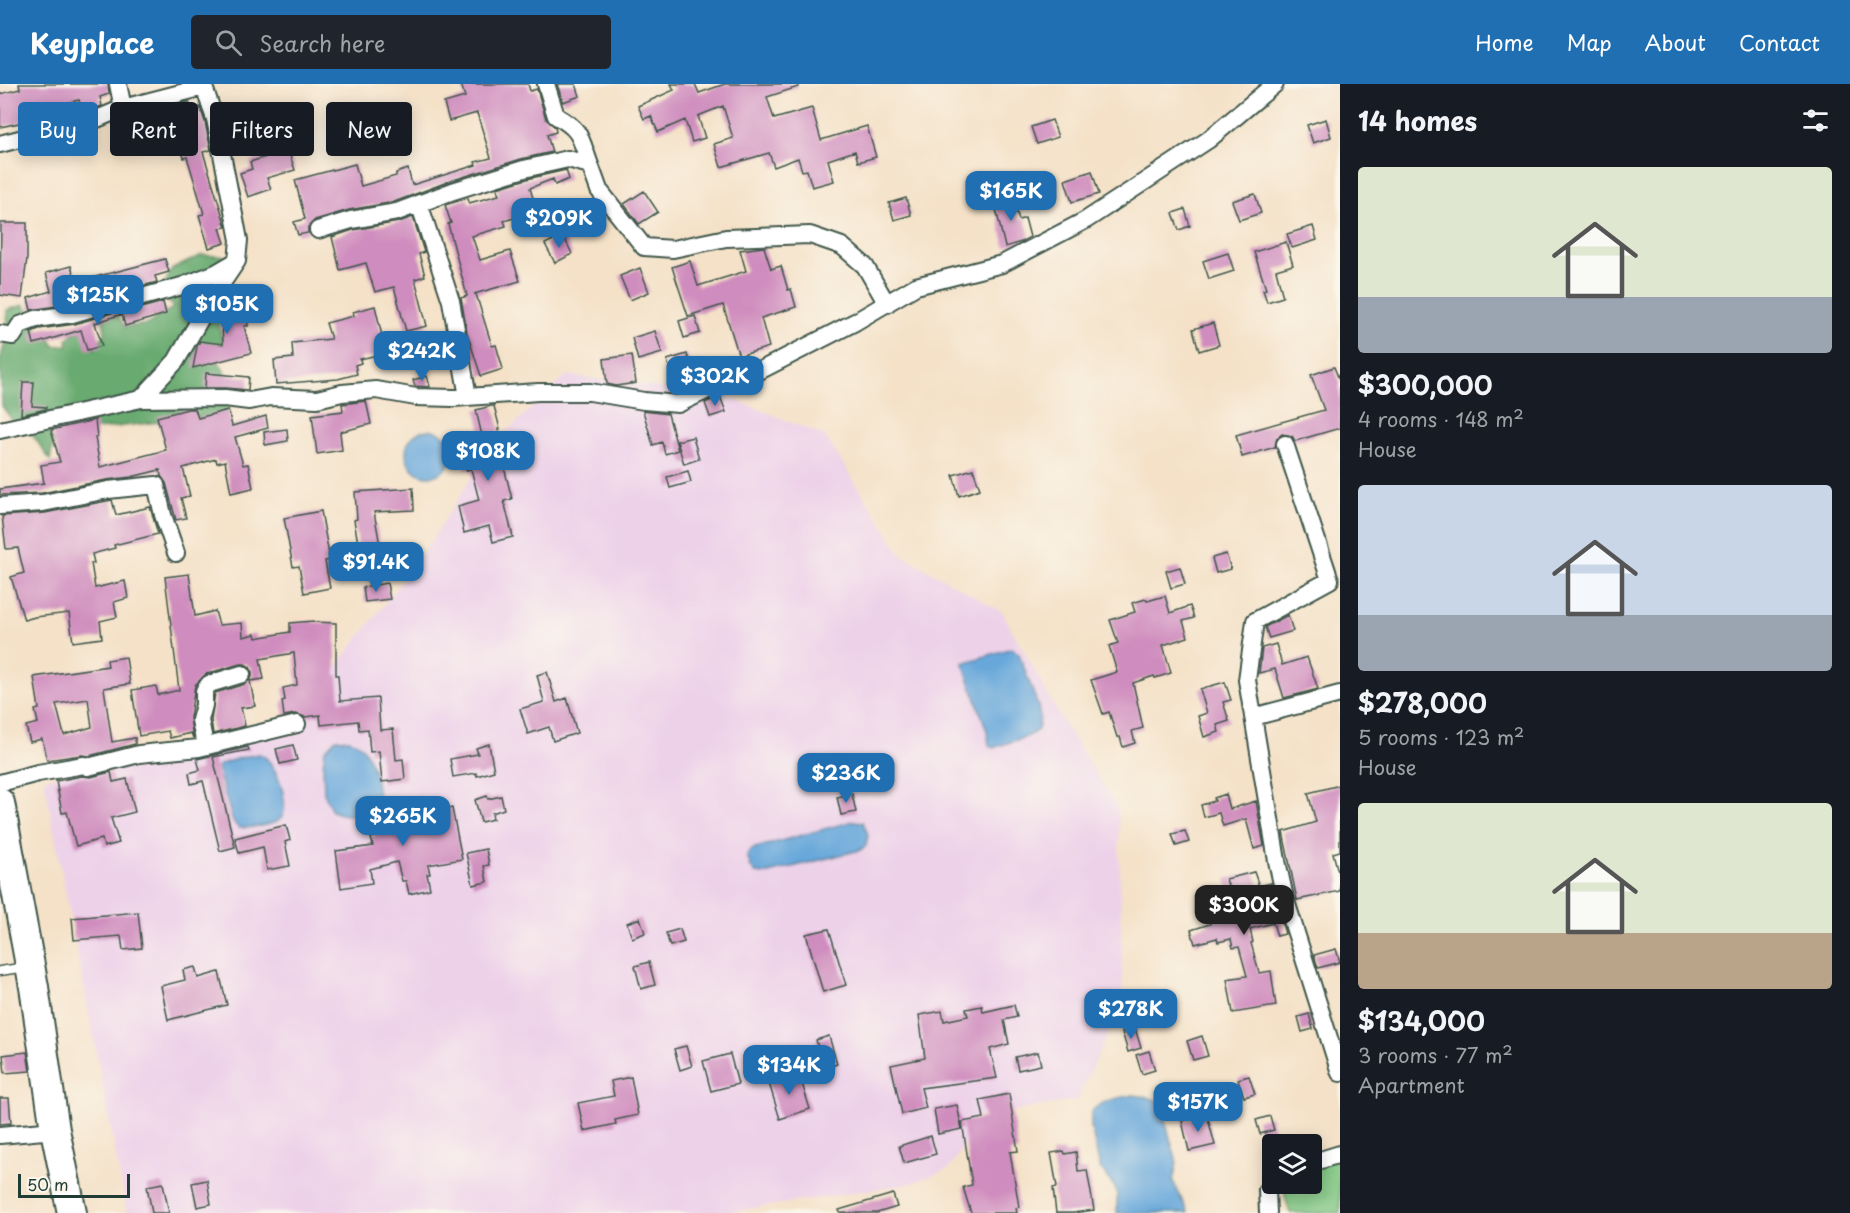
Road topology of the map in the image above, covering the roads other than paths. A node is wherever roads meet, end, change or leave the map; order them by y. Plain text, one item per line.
1 (118, 84) edge
2 (546, 84) edge
3 (1275, 84) edge
4 (204, 86) edge
5 (122, 102) edge
6 (145, 102) edge
7 (110, 114) edge
8 (0, 144) edge
9 (590, 165) junction
10 (419, 203) junction
11 (318, 230) dead end
12 (237, 261) junction
13 (887, 304) junction
14 (0, 334) edge
15 (468, 397) junction
16 (141, 399) junction
17 (0, 430) edge
18 (1285, 444) dead end
19 (0, 506) edge
20 (176, 553) dead end
21 (242, 674) dead end
22 (1340, 694) edge
23 (1253, 717) junction
24 (297, 724) dead end
25 (203, 735) dead end
26 (0, 783) edge
27 (0, 803) edge
28 (30, 966) junction
29 (0, 971) edge
30 (1340, 1072) edge
31 (56, 1130) junction
32 (0, 1135) edge
33 (1340, 1154) edge
34 (1322, 1160) edge
35 (1267, 1194) edge
36 (72, 1213) edge
37 (1268, 1213) edge

1 - 5 street
2 - 9 street
3 - 13 street
4 - 6 street
4 - 12 street
7 - 8 street
9 - 10 street
9 - 13 street
10 - 11 street
10 - 15 street
12 - 14 street
12 - 16 street
13 - 15 street
15 - 16 street
16 - 17 street
18 - 23 street
19 - 20 street
21 - 25 street
22 - 23 street
23 - 30 street
24 - 26 street
27 - 28 highway
28 - 29 lane
28 - 31 highway
31 - 32 street
31 - 36 highway
33 - 34 street
35 - 37 street

